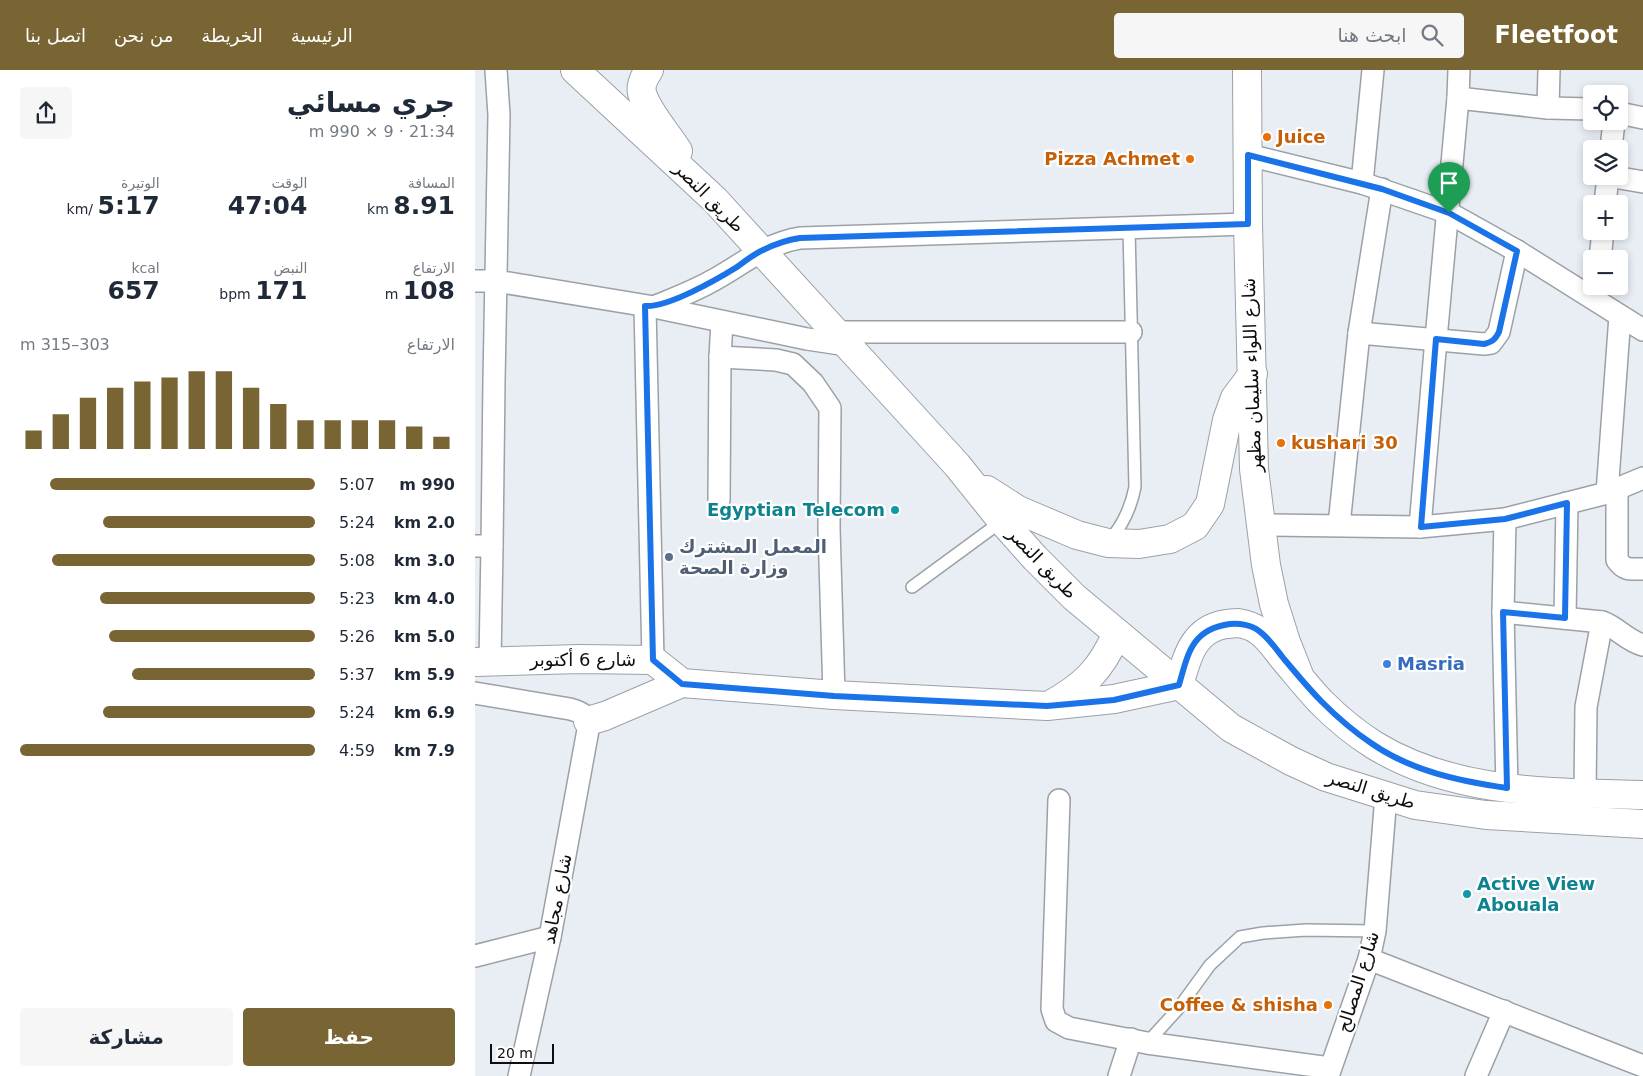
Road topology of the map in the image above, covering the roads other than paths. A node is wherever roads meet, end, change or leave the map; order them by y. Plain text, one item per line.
1 (496, 70) edge
2 (575, 70) edge
3 (649, 70) edge
4 (1247, 70) edge
5 (1373, 70) edge
6 (1459, 70) edge
7 (1549, 70) edge
8 (1458, 98) junction
9 (1548, 108) junction
10 (1583, 109) edge
11 (1628, 115) edge
12 (1643, 118) edge
13 (1248, 155) junction
14 (1628, 179) edge
15 (1643, 182) edge
16 (1372, 186) junction
17 (715, 200) junction
18 (1449, 213) junction
19 (1248, 224) junction
20 (1129, 228) junction
21 (761, 250) junction
22 (1517, 251) junction
23 (475, 280) edge
24 (496, 281) junction
25 (1583, 286) edge
26 (1598, 295) edge
27 (649, 307) junction
28 (1620, 316) junction
29 (722, 322) junction
30 (1643, 330) edge
31 (1131, 332) junction
32 (1359, 333) junction
33 (840, 338) junction
34 (1436, 339) junction
35 (721, 357) junction
36 (1253, 374) junction
37 (484, 381) edge
38 (957, 465) junction
39 (1643, 478) edge
40 (1612, 491) junction
41 (719, 500) dead end
42 (1567, 503) junction
43 (1505, 519) junction
44 (1002, 521) junction
45 (1261, 525) junction
46 (1339, 525) junction
47 (1421, 527) junction
48 (1108, 543) junction
49 (484, 546) edge
50 (1643, 569) edge
51 (911, 587) dead end
52 (1503, 612) junction
53 (1565, 618) junction
54 (1602, 622) junction
55 (1117, 633) junction
56 (1643, 645) edge
57 (653, 660) junction
58 (482, 662) edge
59 (1299, 675) junction
60 (682, 684) junction
61 (1179, 685) junction
62 (475, 692) edge
63 (834, 696) junction
64 (1047, 706) junction
65 (588, 720) junction
66 (1507, 788) junction
67 (1585, 793) junction
68 (1643, 795) edge
69 (1386, 796) junction
70 (1059, 800) dead end
71 (1643, 824) edge
72 (1375, 931) junction
73 (550, 936) junction
74 (475, 956) edge
75 (1369, 959) junction
76 (1504, 1011) junction
77 (1139, 1041) junction
78 (1643, 1066) edge
79 (1329, 1072) edge
80 (519, 1076) edge
81 (1119, 1076) edge
82 (1476, 1076) edge

1 - 24 street
2 - 17 main road, طريق النصر
3 - 17 main road
4 - 13 main road, شارع اللواء سليمان مظهر
5 - 16 street
6 - 8 street
7 - 9 street
8 - 9 street
8 - 18 street
9 - 10 street
11 - 12 street
13 - 16 street
13 - 19 main road, شارع اللواء سليمان مظهر
14 - 15 street
16 - 18 street
16 - 32 street
17 - 21 main road, طريق النصر
18 - 22 street
18 - 34 street
19 - 20 street
19 - 36 main road, شارع اللواء سليمان مظهر
20 - 21 street
20 - 31 lane
21 - 27 street
21 - 33 main road, طريق النصر
22 - 25 street
22 - 34 street
23 - 24 street
24 - 27 street
24 - 37 street
26 - 28 street
27 - 29 street
27 - 57 street
28 - 30 street
28 - 40 street
29 - 33 street
29 - 35 street
31 - 33 street
31 - 48 lane
32 - 34 street
32 - 46 street
33 - 38 main road, طريق النصر
34 - 47 street
35 - 41 street
35 - 63 street
36 - 45 main road, شارع اللواء سليمان مظهر
36 - 48 main road
37 - 49 street
38 - 44 main road, طريق النصر
38 - 48 main road
39 - 40 street
40 - 42 street
40 - 50 street
42 - 43 street
42 - 53 street
43 - 47 street
43 - 52 street
44 - 51 lane
44 - 55 main road, طريق النصر
45 - 46 street
45 - 59 main road, شارع اللواء سليمان مظهر
46 - 47 street
49 - 58 street
52 - 53 street
52 - 66 street
53 - 54 street
54 - 56 street
54 - 67 street
55 - 61 main road, طريق النصر
55 - 64 main road
57 - 58 main road, شارع 6 أكتوبر
57 - 60 main road, شارع 6 أكتوبر
59 - 61 main road, طريق النصر
59 - 66 main road, طريق النصر
60 - 63 main road
60 - 65 main road
61 - 64 main road
61 - 69 main road, طريق النصر
62 - 65 street
63 - 64 main road
65 - 73 street, شارع مجاهد
66 - 67 main road, طريق النصر
67 - 68 main road, طريق النصر
69 - 71 main road, طريق النصر
69 - 72 street, شارع المصالح
70 - 77 street
72 - 75 street, شارع المصالح
72 - 77 lane
73 - 74 street
73 - 80 street, شارع مجاهد
75 - 76 street
75 - 79 street, شارع المصالح
76 - 78 street
76 - 82 street
77 - 79 street
77 - 81 street

